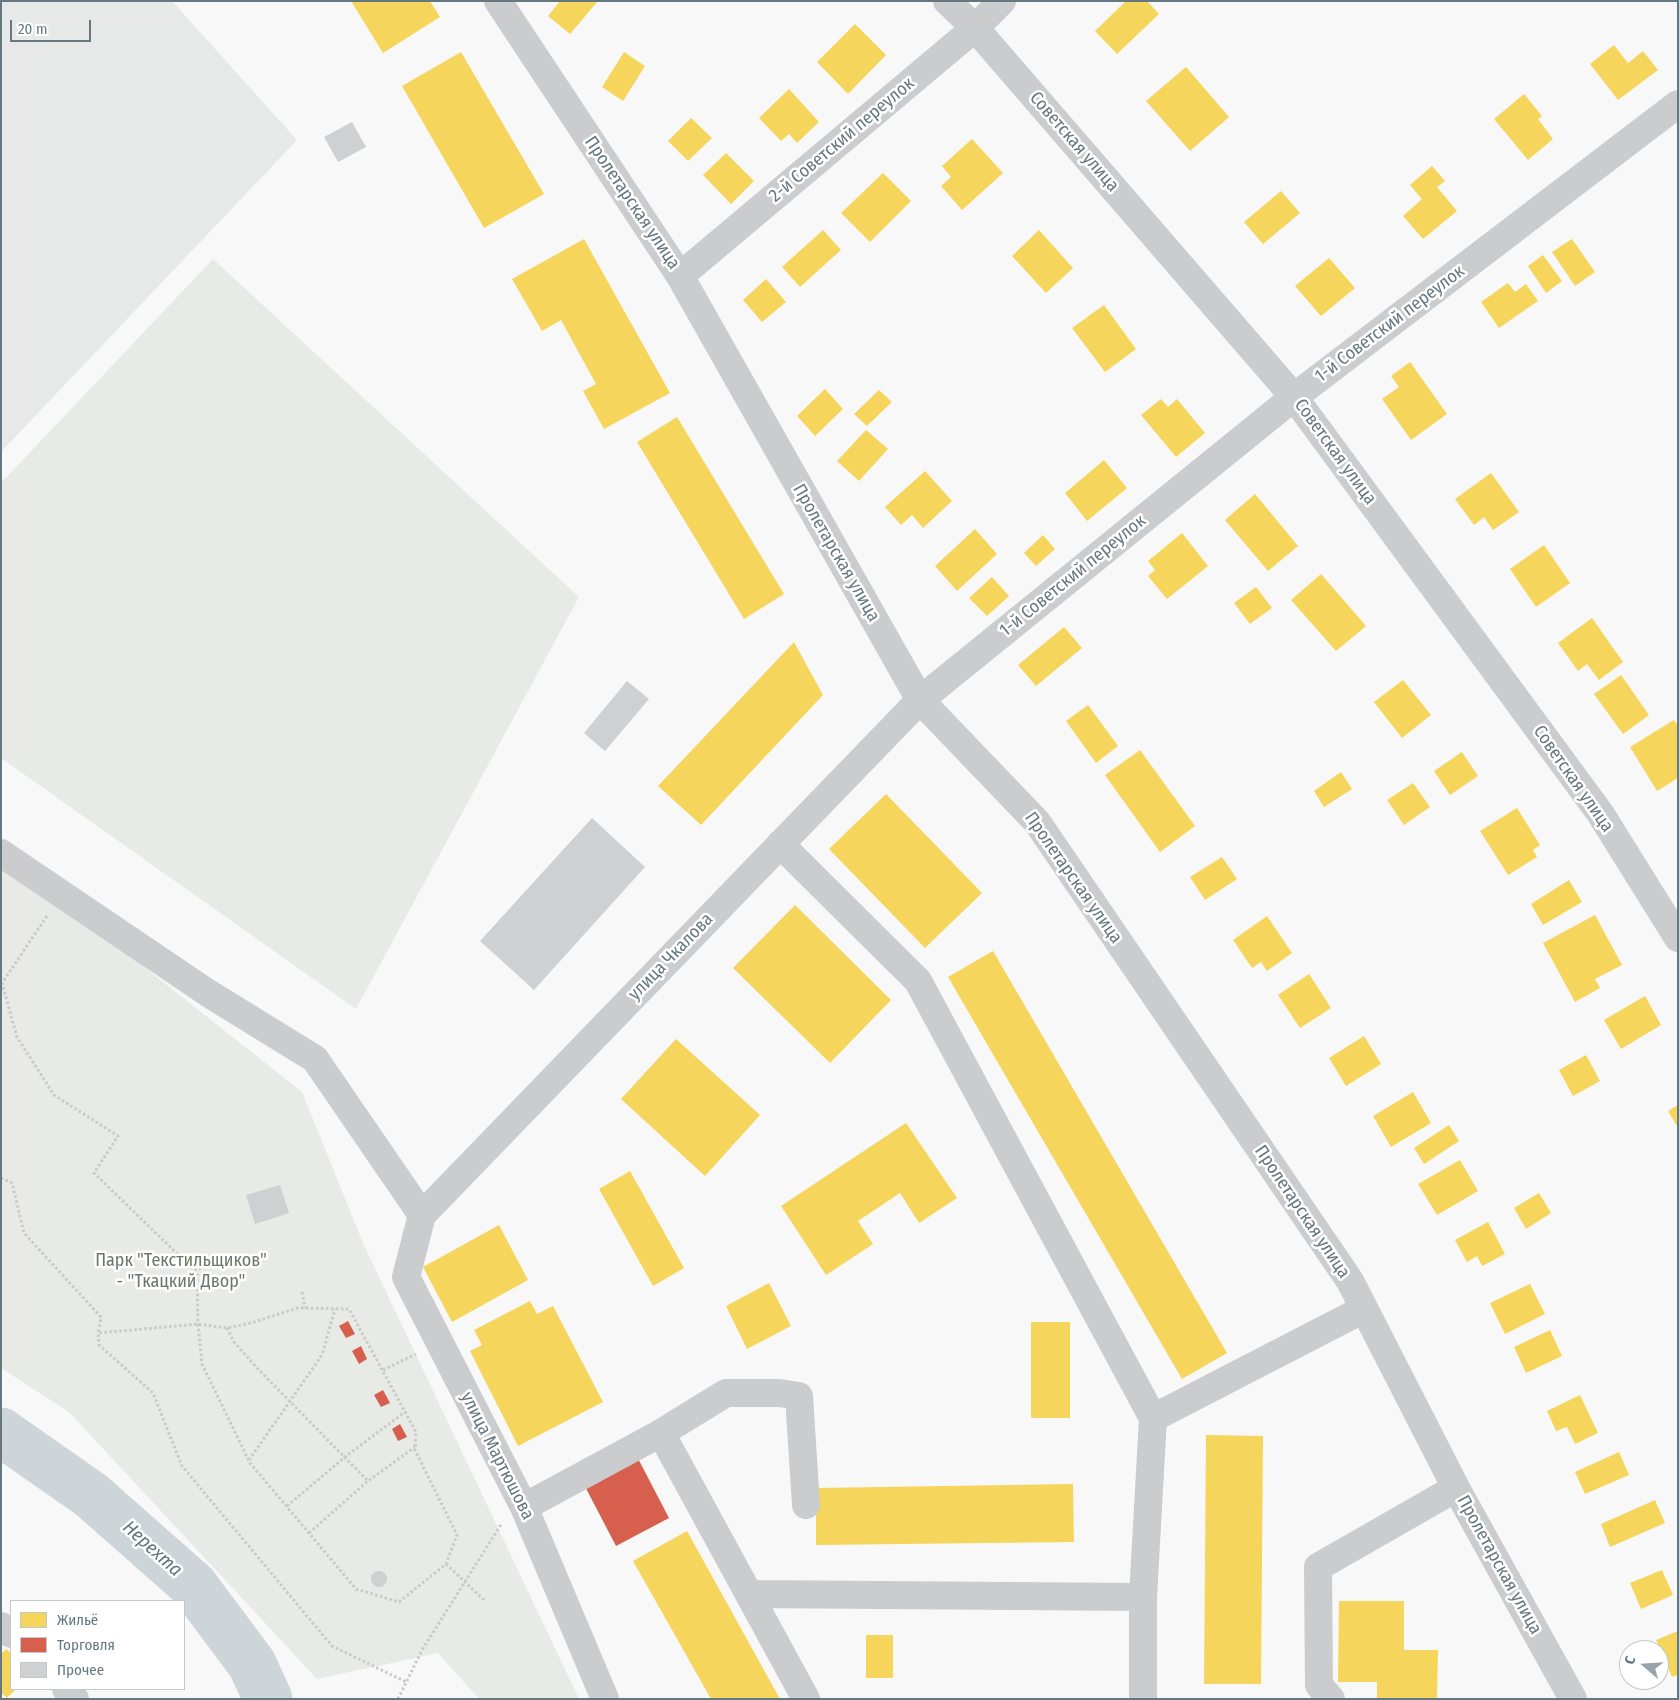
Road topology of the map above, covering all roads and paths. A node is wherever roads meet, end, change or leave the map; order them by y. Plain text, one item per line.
1 (498, 1) edge
2 (947, 1) edge
3 (1002, 1) edge
4 (975, 28) junction
5 (1678, 104) edge
6 (680, 276) junction
7 (1294, 397) junction
8 (920, 700) junction
9 (780, 844) junction
10 (1, 853) edge
11 (39, 911) dead end
12 (1678, 938) edge
13 (1, 1178) edge
14 (422, 1215) junction
15 (235, 1259) dead end
16 (194, 1270) junction
17 (302, 1292) dead end
18 (305, 1308) junction
19 (335, 1308) junction
20 (1364, 1309) junction
21 (198, 1324) junction
22 (227, 1328) junction
23 (98, 1333) junction
24 (439, 1342) junction
25 (383, 1370) junction
26 (289, 1400) junction
27 (406, 1412) junction
28 (1153, 1418) junction
29 (661, 1433) junction
30 (415, 1447) junction
31 (345, 1457) junction
32 (249, 1460) junction
33 (368, 1482) junction
34 (1456, 1488) junction
35 (806, 1505) dead end
36 (287, 1506) junction
37 (524, 1507) junction
38 (309, 1533) junction
39 (446, 1564) junction
40 (749, 1594) junction
41 (1143, 1597) junction
42 (484, 1600) dead end
43 (406, 1682) junction
44 (398, 1699) edge
45 (605, 1699) edge
46 (806, 1699) edge
47 (1143, 1699) edge
48 (1330, 1699) edge
49 (1573, 1699) edge

1 - 6 street, Пролетарская улица
2 - 4 street, Советская улица
3 - 4 street, 2-й Советский переулок
4 - 6 street, 2-й Советский переулок
4 - 7 street, Советская улица
5 - 7 street, 1-й Советский переулок
6 - 8 street, Пролетарская улица
7 - 8 street, 1-й Советский переулок
7 - 12 street, Советская улица
8 - 9 street, улица Чкалова
8 - 20 street, Пролетарская улица
9 - 14 street, улица Чкалова
9 - 28 street
10 - 14 street
11 - 16 path
13 - 23 path
14 - 24 street, улица Мартюшова
15 - 16 path
16 - 21 path
17 - 18 path
18 - 19 path
18 - 22 path
19 - 25 path
19 - 26 path
20 - 28 street
20 - 34 street, Пролетарская улица
21 - 22 path
21 - 23 path
21 - 32 path
22 - 26 path
23 - 43 path
24 - 25 path
24 - 37 street, улица Мартюшова
25 - 27 path
26 - 31 path
26 - 32 path
27 - 30 path
27 - 31 path
28 - 41 street
29 - 35 street
29 - 37 street
29 - 40 street
30 - 33 path
30 - 39 path
31 - 33 path
31 - 36 path
32 - 36 path
33 - 38 path
34 - 48 street
34 - 49 street, Пролетарская улица
36 - 38 path
37 - 43 path
37 - 45 street, улица Мартюшова
38 - 39 path
39 - 42 path
40 - 41 street
40 - 46 street
41 - 47 street
43 - 44 path

